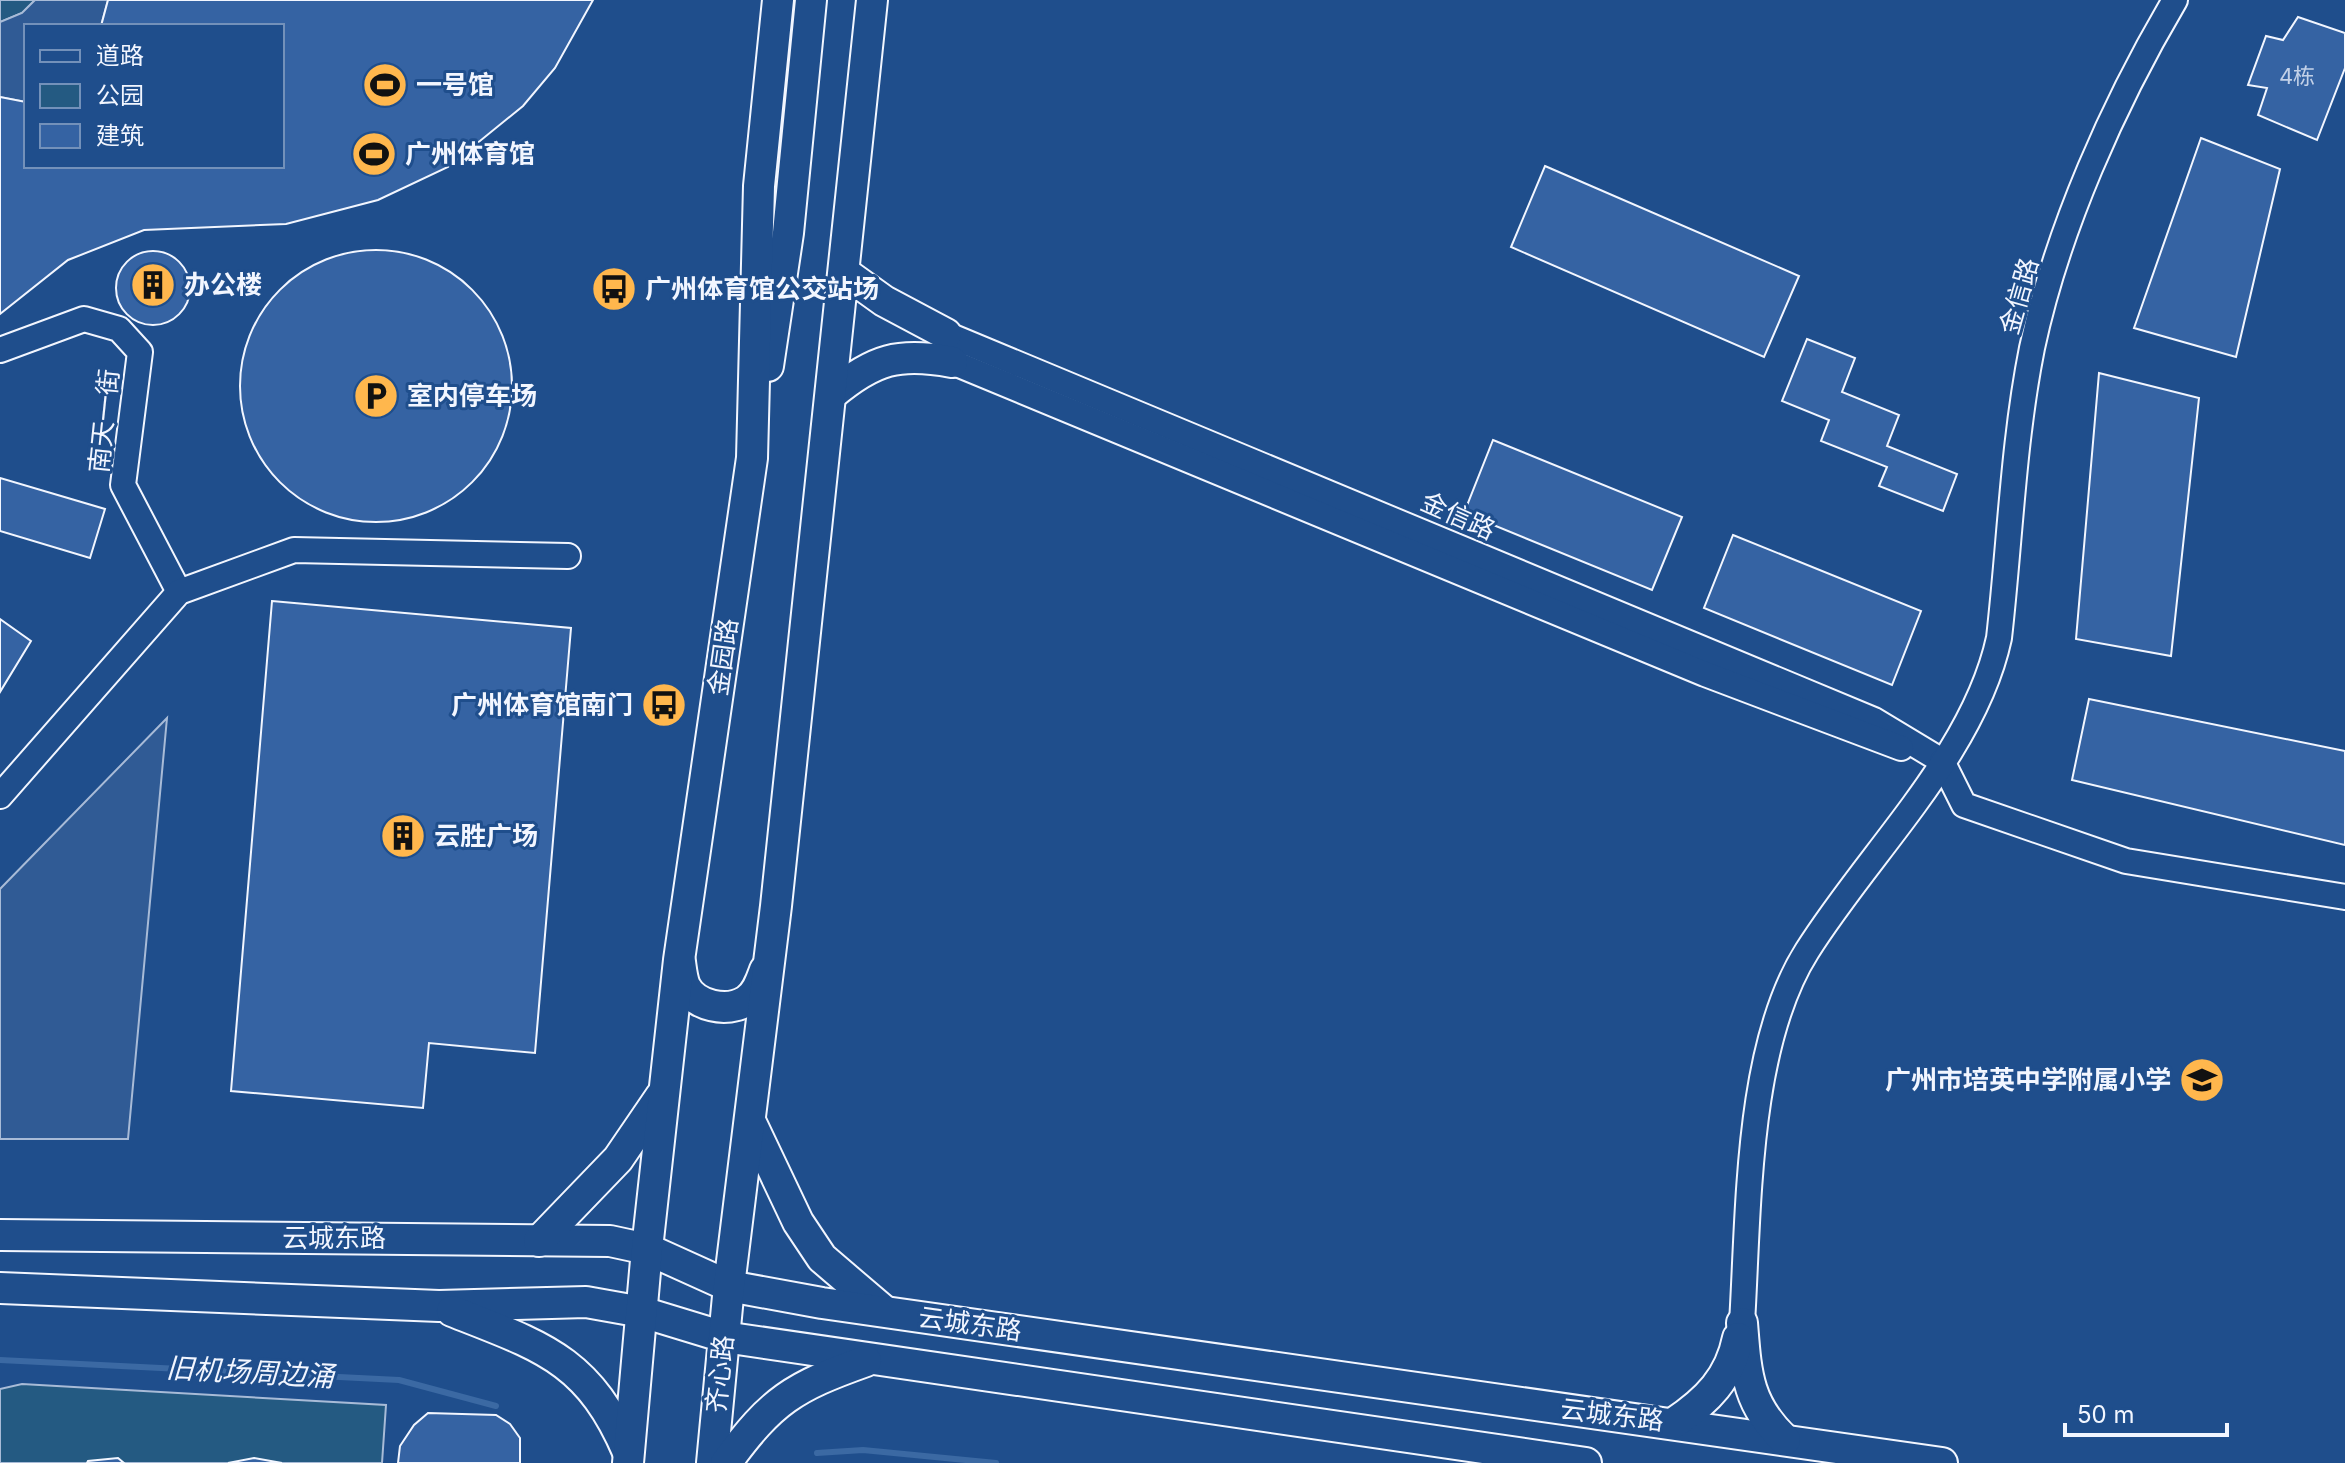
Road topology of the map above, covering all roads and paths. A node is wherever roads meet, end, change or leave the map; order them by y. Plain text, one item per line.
1 (778, 0) edge
2 (811, 0) edge
3 (872, 0) edge
4 (2175, 0) edge
5 (845, 273) junction
6 (949, 348) junction
7 (0, 350) edge
8 (832, 394) junction
9 (752, 458) junction
10 (568, 556) dead end
11 (179, 592) junction
12 (1942, 761) junction
13 (0, 796) edge
14 (2345, 897) edge
15 (679, 960) junction
16 (769, 960) junction
17 (664, 1091) junction
18 (751, 1123) junction
19 (0, 1235) edge
20 (539, 1241) junction
21 (647, 1249) junction
22 (729, 1286) junction
23 (0, 1288) edge
24 (439, 1306) junction
25 (642, 1312) junction
26 (885, 1312) junction
27 (1742, 1323) junction
28 (1005, 1329) junction
29 (724, 1337) junction
30 (871, 1359) junction
31 (997, 1378) junction
32 (1528, 1404) junction
33 (1674, 1423) junction
34 (1785, 1440) junction
35 (1524, 1454) junction
36 (629, 1459) edge
37 (712, 1463) edge
38 (726, 1463) edge
39 (1586, 1463) edge
40 (1942, 1463) edge

1 - 9 main road, 金园路
2 - 9 main road
3 - 5 main road
4 - 12 street, 金信路
5 - 6 main road
5 - 8 main road
6 - 8 main road
6 - 12 street, 金信路
7 - 11 street, 南天一街
8 - 16 main road
9 - 15 main road, 金园路
10 - 11 street
11 - 13 street
12 - 14 street
12 - 27 street
15 - 16 main road
15 - 17 main road, 金园路
16 - 18 main road
17 - 20 main road
17 - 21 main road, 金园路
18 - 22 main road
18 - 26 main road
19 - 20 main road, 云城东路
20 - 21 main road, 云城东路
21 - 22 main road, 云城东路
21 - 25 main road, 金园路
22 - 26 main road, 云城东路
22 - 29 main road, 齐心路
23 - 24 main road, 云城东路
24 - 25 main road, 云城东路
24 - 36 main road
25 - 29 main road, 云城东路
25 - 36 main road
26 - 28 main road, 云城东路
27 - 33 main road
27 - 34 main road
28 - 31 main road
28 - 32 main road, 云城东路
29 - 30 main road, 云城东路
29 - 37 main road, 齐心路
30 - 31 main road, 云城东路
30 - 38 main road
31 - 35 main road, 云城东路
32 - 33 main road, 云城东路
32 - 35 main road
33 - 34 main road, 云城东路
34 - 40 main road, 云城东路
35 - 39 main road, 云城东路

